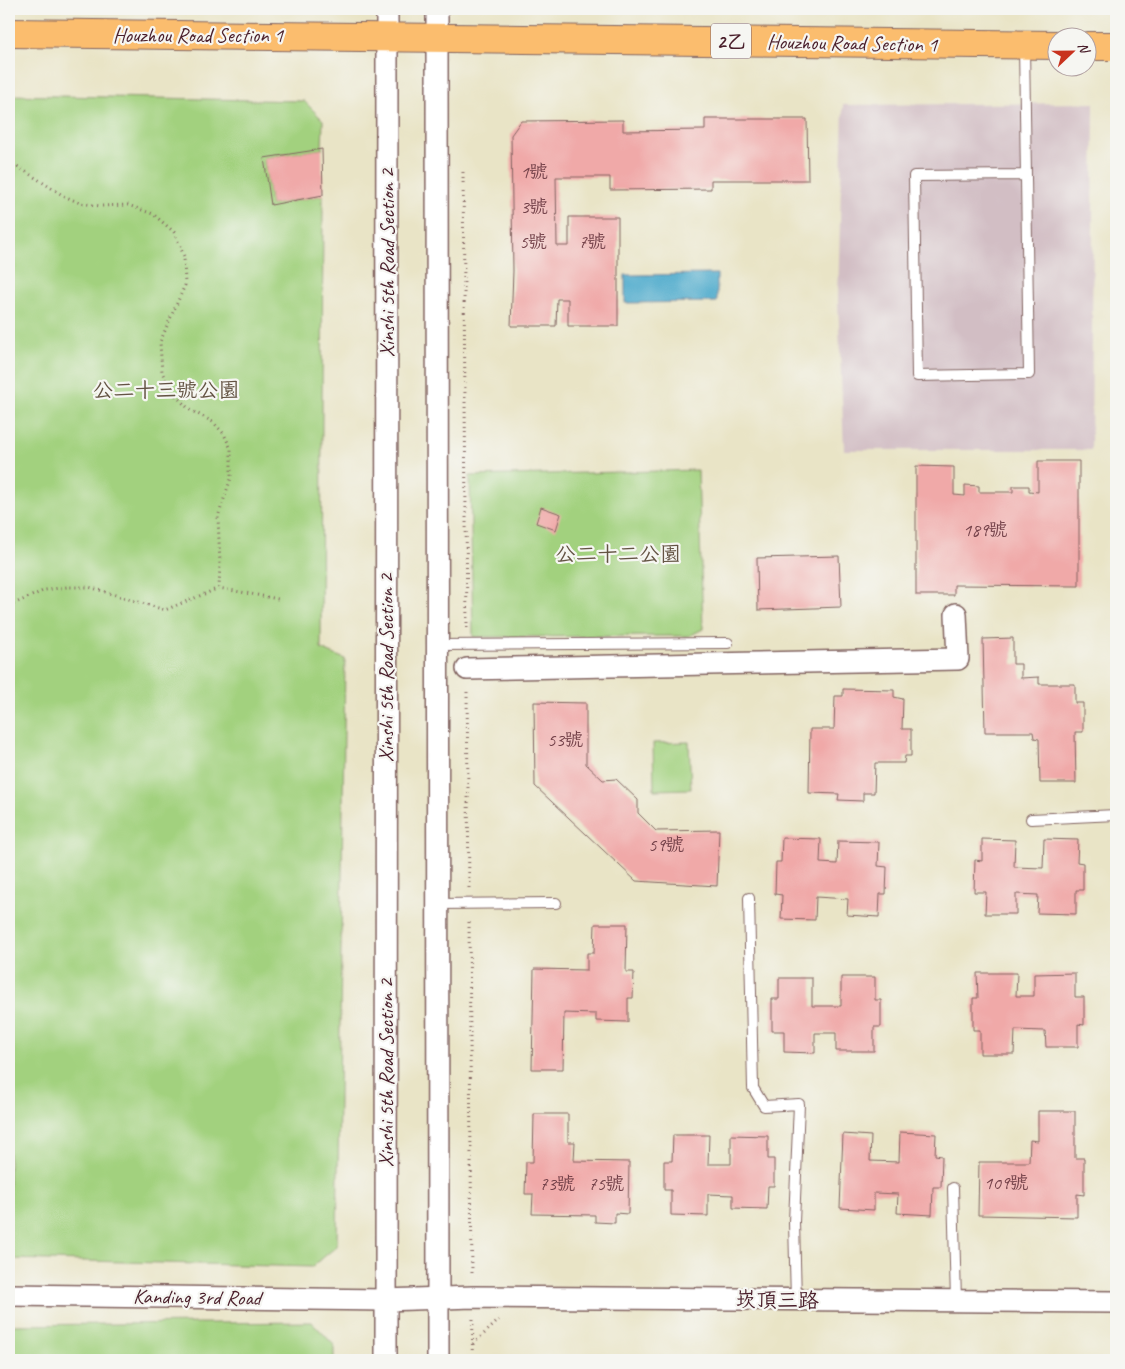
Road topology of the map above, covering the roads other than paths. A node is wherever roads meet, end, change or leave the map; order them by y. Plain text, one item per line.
1 (387, 9) edge
2 (437, 9) edge
3 (9, 33) edge
4 (387, 37) junction
5 (437, 38) junction
6 (1024, 45) junction
7 (1048, 45) edge
8 (1098, 46) edge
9 (1116, 46) edge
10 (1026, 175) junction
11 (956, 614) dead end
12 (728, 643) dead end
13 (438, 645) junction
14 (467, 669) road end
15 (1116, 815) edge
16 (1031, 820) dead end
17 (749, 898) dead end
18 (556, 903) dead end
19 (438, 904) junction
20 (953, 1188) dead end
21 (9, 1295) edge
22 (438, 1297) junction
23 (385, 1300) junction
24 (796, 1300) junction
25 (956, 1301) junction
26 (1116, 1302) edge
27 (386, 1360) edge
28 (438, 1360) edge

1 - 4 street, Xinshi 5th Road Section 2
2 - 5 street
3 - 4 main road, Houzhou Road Section 1 / 2乙
4 - 5 main road, 2乙
4 - 23 street, Xinshi 5th Road Section 2
5 - 6 main road, Houzhou Road Section 1 / 2乙
5 - 13 street
6 - 7 main road, Houzhou Road Section 1 / 2乙
6 - 10 lane
8 - 9 main road
10 - 10 lane
11 - 14 street
12 - 13 lane
13 - 19 street
15 - 16 lane
17 - 24 lane
18 - 19 lane
19 - 22 street
20 - 25 lane
21 - 23 street, Kanding 3rd Road
22 - 23 street, Kanding 3rd Road
22 - 24 street, 崁頂三路
22 - 28 street
23 - 27 street, Xinshi 5th Road Section 2
24 - 25 street, 崁頂三路
25 - 26 street, 崁頂三路

